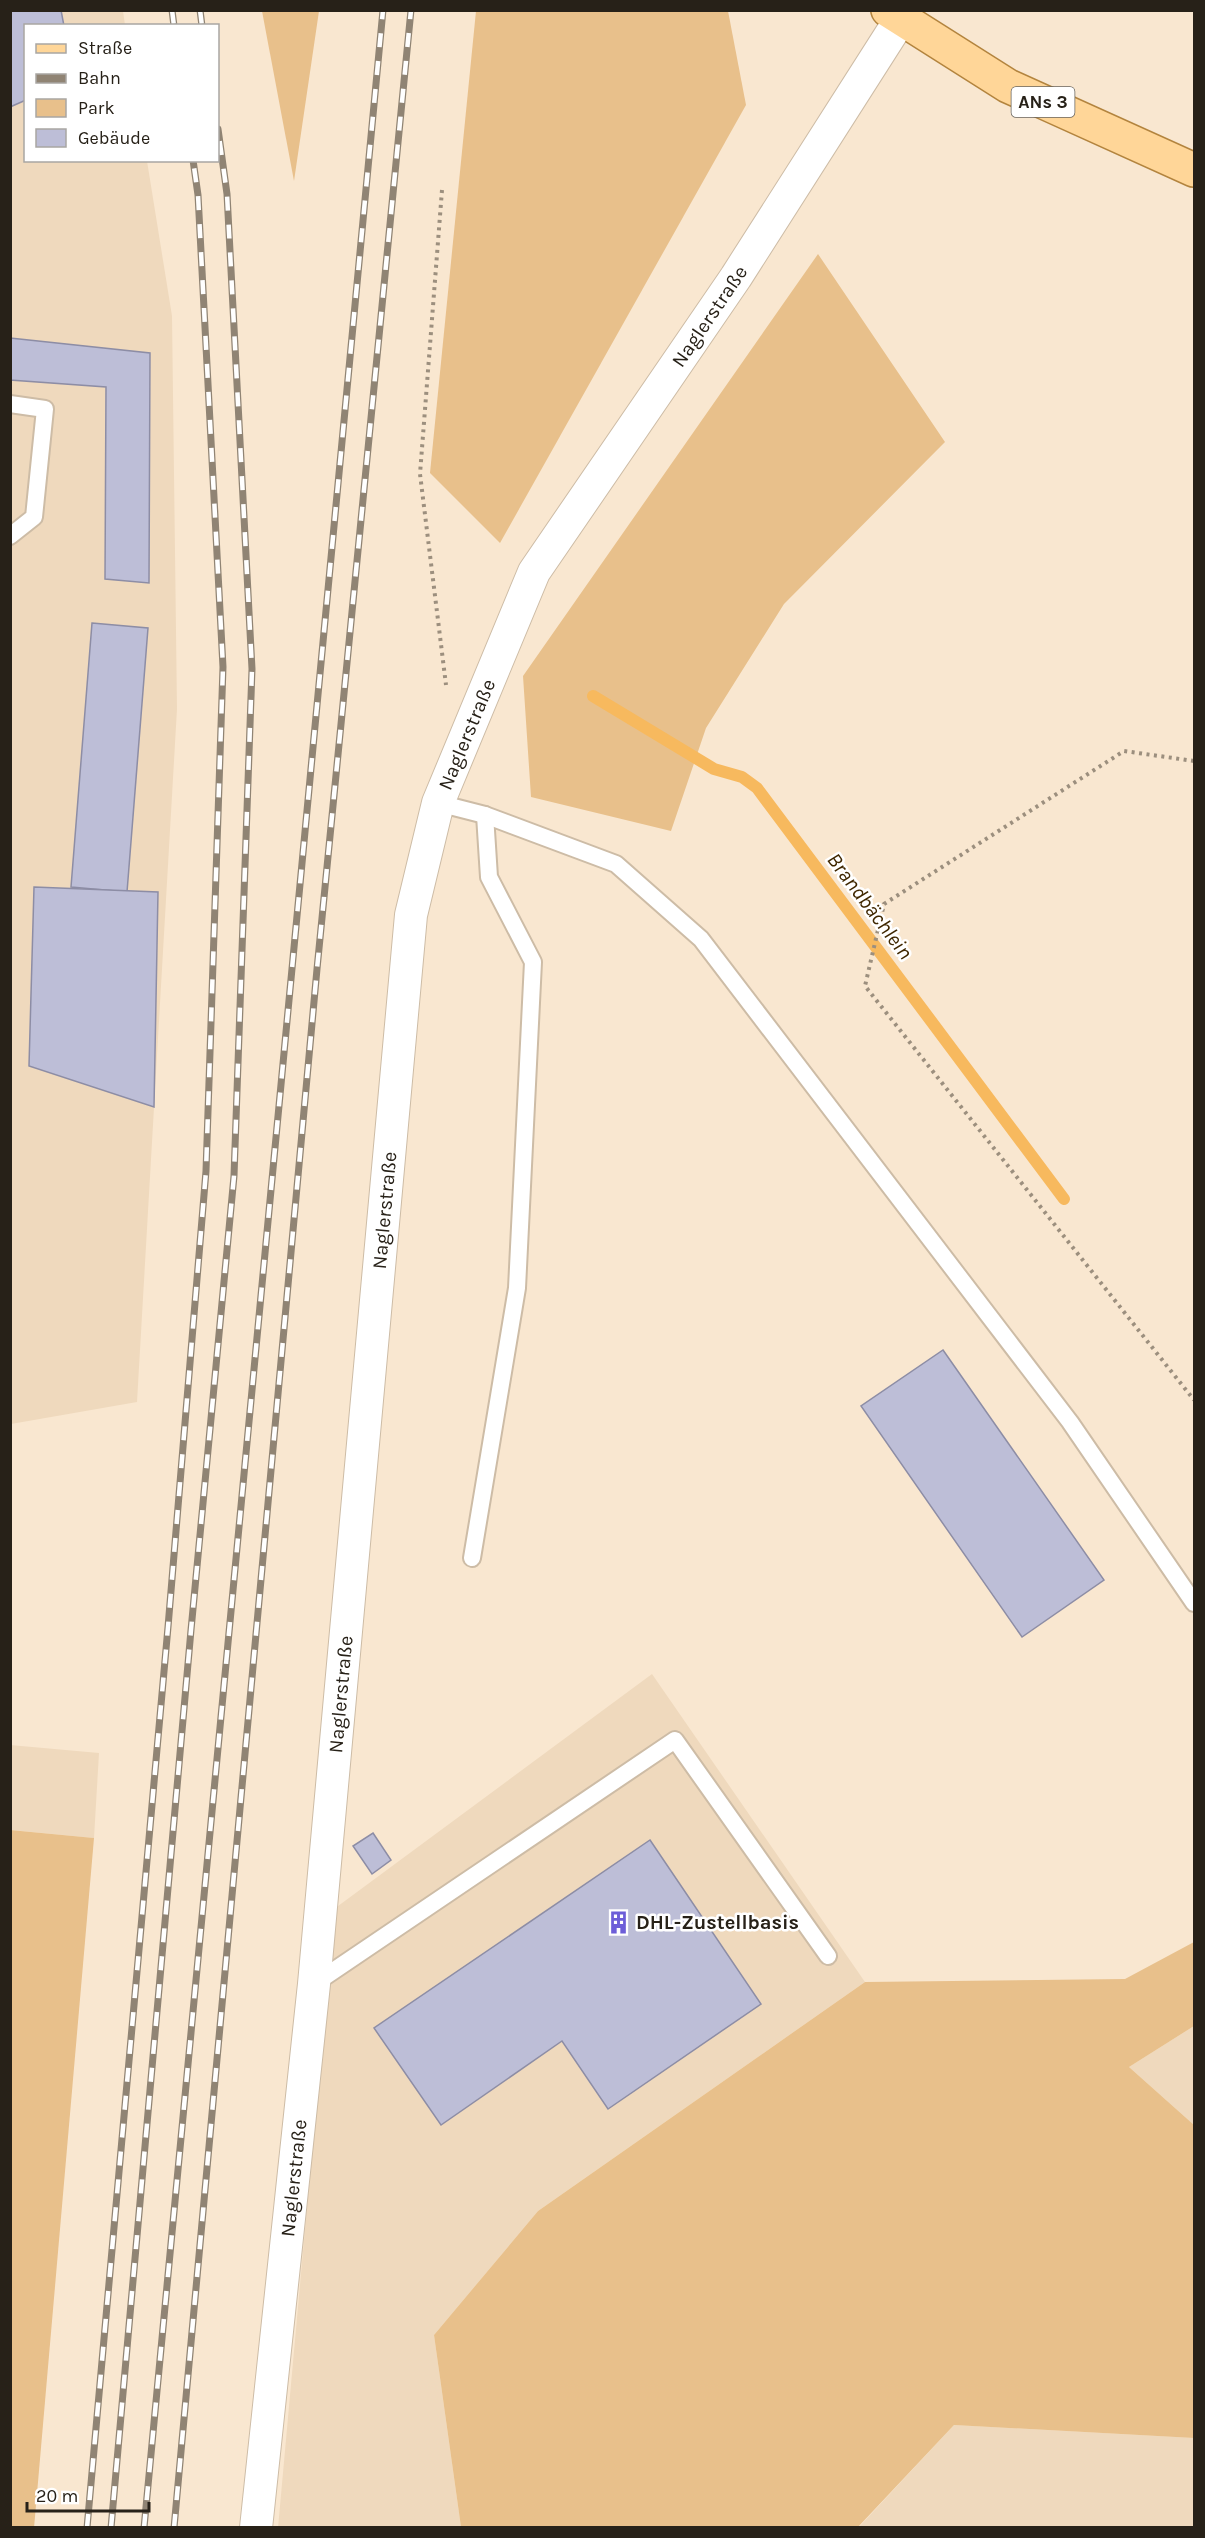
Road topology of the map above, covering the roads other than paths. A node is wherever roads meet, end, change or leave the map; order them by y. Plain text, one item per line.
1 (897, 14) edge
2 (1194, 170) edge
3 (10, 404) edge
4 (10, 536) edge
5 (438, 803) junction
6 (485, 815) junction
7 (472, 1558) dead end
8 (1194, 1603) edge
9 (828, 1956) dead end
10 (314, 1984) junction
11 (256, 2528) edge

1 - 2 main road, ANs 3
1 - 5 street, Naglerstraße
3 - 4 lane
5 - 6 lane
5 - 10 street, Naglerstraße
6 - 7 lane
6 - 8 lane
9 - 10 lane
10 - 11 street, Naglerstraße

